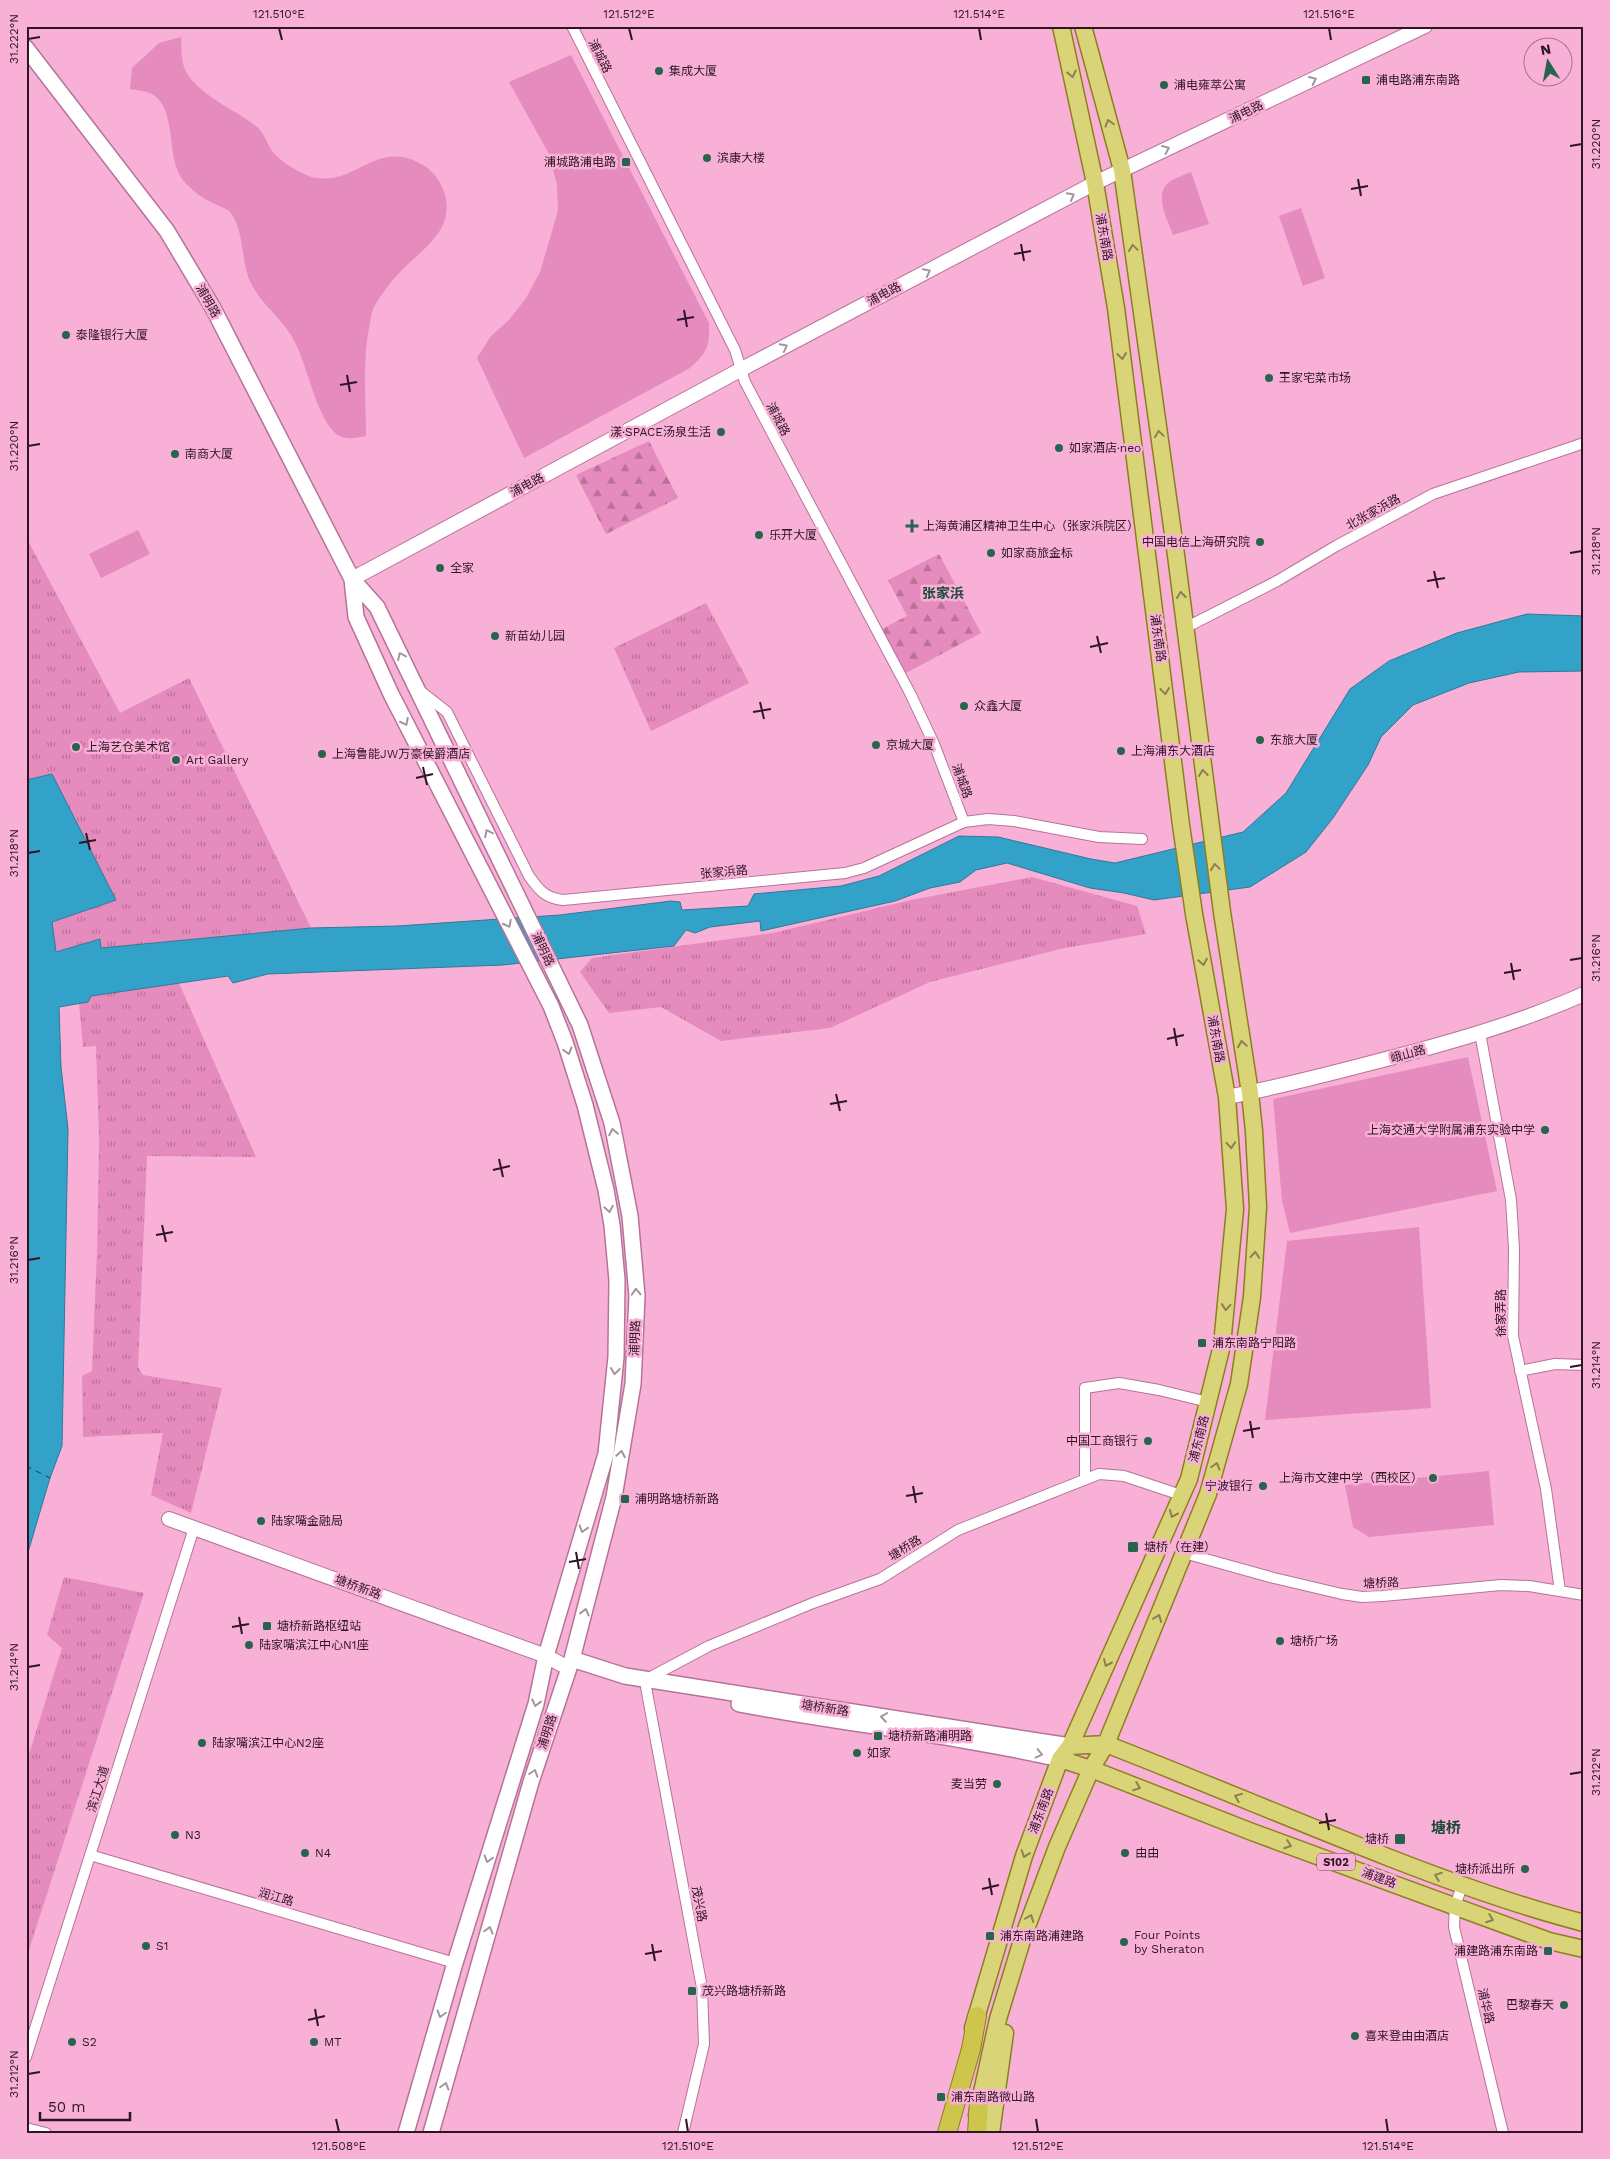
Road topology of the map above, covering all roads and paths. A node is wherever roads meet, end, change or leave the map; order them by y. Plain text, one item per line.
1 (572, 26) edge
2 (1061, 26) edge
3 (1083, 26) edge
4 (1425, 26) edge
5 (26, 48) edge
6 (1122, 170) junction
7 (1095, 184) junction
8 (740, 370) junction
9 (1584, 443) edge
10 (352, 579) junction
11 (1185, 628) junction
12 (417, 687) junction
13 (964, 822) junction
14 (1142, 839) dead end
15 (1584, 994) edge
16 (1480, 1033) junction
17 (1250, 1092) junction
18 (1227, 1097) junction
19 (1584, 1365) edge
20 (1520, 1371) junction
21 (1208, 1402) junction
22 (1086, 1480) junction
23 (1181, 1495) junction
24 (169, 1519) dead end
25 (194, 1528) junction
26 (1184, 1553) junction
27 (1560, 1591) junction
28 (1584, 1594) edge
29 (546, 1656) junction
30 (570, 1664) junction
31 (647, 1683) junction
32 (1106, 1744) junction
33 (1065, 1753) junction
34 (1091, 1769) junction
35 (90, 1855) junction
36 (1462, 1886) junction
37 (1455, 1906) junction
38 (1584, 1923) edge
39 (1584, 1949) edge
40 (456, 1963) junction
41 (1010, 1981) junction
42 (977, 2016) junction
43 (26, 2057) edge
44 (979, 2103) junction
45 (26, 2128) edge
46 (46, 2133) edge
47 (406, 2133) edge
48 (431, 2133) edge
49 (683, 2133) edge
50 (940, 2133) edge
51 (947, 2133) edge
52 (954, 2133) edge
53 (973, 2133) edge
54 (977, 2133) edge
55 (991, 2133) edge
56 (1503, 2133) edge

1 - 8 street, 浦城路
2 -> 7 main road, 浦东南路
6 -> 3 main road, 浦东南路
6 -> 4 street, 浦电路
5 - 10 main road, 浦明路
6 - 7 street, 浦电路
11 -> 6 main road, 浦东南路
8 -> 7 street, 浦电路
7 -> 18 main road, 浦东南路
8 - 10 street, 浦电路
8 - 13 street, 浦城路
9 - 11 street, 北张家浜路
12 -> 10 main road, 浦明路
10 -> 29 main road, 浦明路
17 -> 11 main road, 浦东南路
12 - 13 street, 张家浜路
30 -> 12 main road, 浦明路
13 - 14 street, 张家浜路
15 - 16 street, 峨山路
16 - 17 street, 峨山路
16 - 20 street, 徐家弄路
17 - 18 street, 峨山路
26 -> 17 main road, 浦东南路
18 -> 21 main road, 浦东南路
19 - 20 street
20 - 27 street, 徐家弄路
21 - 22 street
21 - 23 main road, 浦东南路
22 - 23 street, 塘桥路
22 - 31 street, 塘桥路
23 -> 33 main road, 浦东南路
24 - 25 street, 塘桥新路
25 - 29 street, 塘桥新路
25 - 35 street, 滨江大道
26 - 27 street, 塘桥路
32 -> 26 main road, 浦东南路
27 - 28 street, 塘桥路
29 - 30 street, 塘桥新路
29 -> 40 main road, 浦明路
30 - 31 main road, 塘桥新路
48 -> 30 main road, 浦明路
31 - 33 main road, 塘桥新路
31 - 49 street, 茂兴路
32 - 33 main road, 塘桥新路
32 - 34 main road, 浦东南路
36 -> 32 main road, 浦建路 / S102
33 - 34 main road, 塘桥新路
33 -> 42 main road, 浦东南路
34 -> 37 main road, 浦建路 / S102
41 -> 34 main road, 浦东南路
35 - 40 street, 润江路
35 - 43 street, 滨江大道
36 - 37 street, 浦华路
36 - 38 main road, 浦建路 / S102
37 -> 39 main road, 浦建路 / S102
37 - 56 street, 浦华路
40 -> 47 main road, 浦明路
41 - 44 main road, 浦东南路
41 - 55 main road, 浦东南路
42 - 50 main road, 浦东南路
42 - 51 highway
42 - 52 main road, 浦东南路
44 - 53 main road, 浦东南路
44 - 54 highway
45 - 46 street

